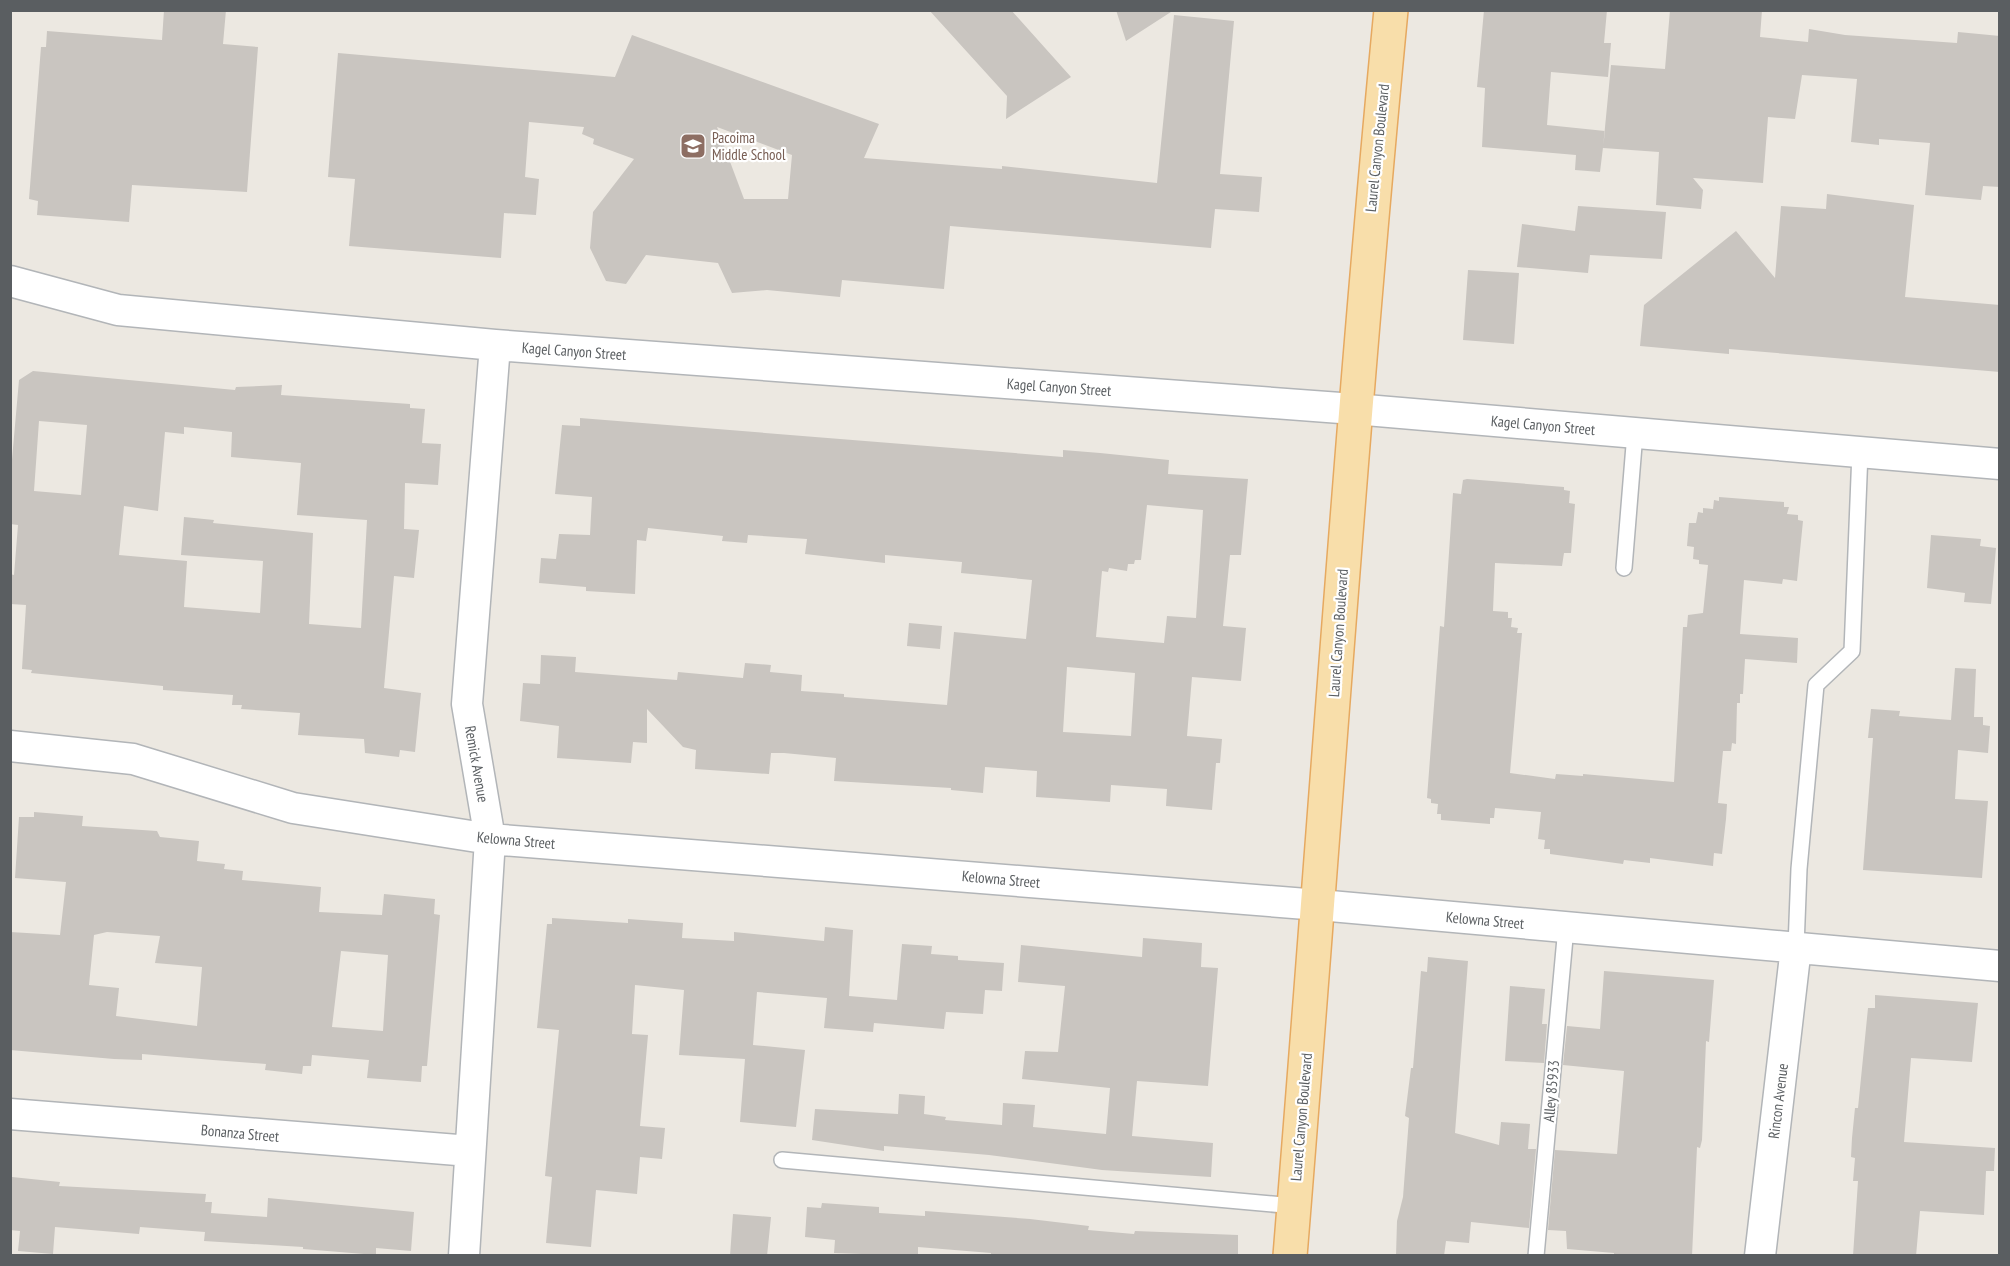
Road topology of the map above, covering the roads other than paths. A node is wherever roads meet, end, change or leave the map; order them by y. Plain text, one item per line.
1 (1390, 10) edge
2 (10, 281) edge
3 (495, 345) junction
4 (1354, 409) junction
5 (1635, 433) junction
6 (1860, 452) junction
7 (2000, 464) edge
8 (1624, 568) dead end
9 (10, 746) edge
10 (489, 838) junction
11 (1319, 905) junction
12 (1566, 927) junction
13 (1796, 947) junction
14 (2000, 966) edge
15 (10, 1114) edge
16 (470, 1151) junction
17 (782, 1160) dead end
18 (1294, 1206) junction
19 (465, 1256) edge
20 (1290, 1256) edge
21 (1536, 1256) edge
22 (1760, 1256) edge

1 - 4 main road, Laurel Canyon Boulevard
2 - 3 street, Kagel Canyon Street
3 - 4 street, Kagel Canyon Street
3 - 10 street, Remick Avenue
4 - 5 street, Kagel Canyon Street
4 - 11 main road, Laurel Canyon Boulevard
5 - 6 street, Kagel Canyon Street
5 - 8 lane
6 - 7 street, Kagel Canyon Street
6 - 13 lane
9 - 10 street, Kelowna Street
10 - 11 street, Kelowna Street
10 - 16 street, Remick Avenue
11 - 12 street, Kelowna Street
11 - 18 main road, Laurel Canyon Boulevard
12 - 13 street, Kelowna Street
12 - 21 lane, Alley 85933
13 - 14 street, Kelowna Street
13 - 22 street, Rincon Avenue
15 - 16 street, Bonanza Street
16 - 19 street, Remick Avenue
17 - 18 lane
18 - 20 main road, Laurel Canyon Boulevard

